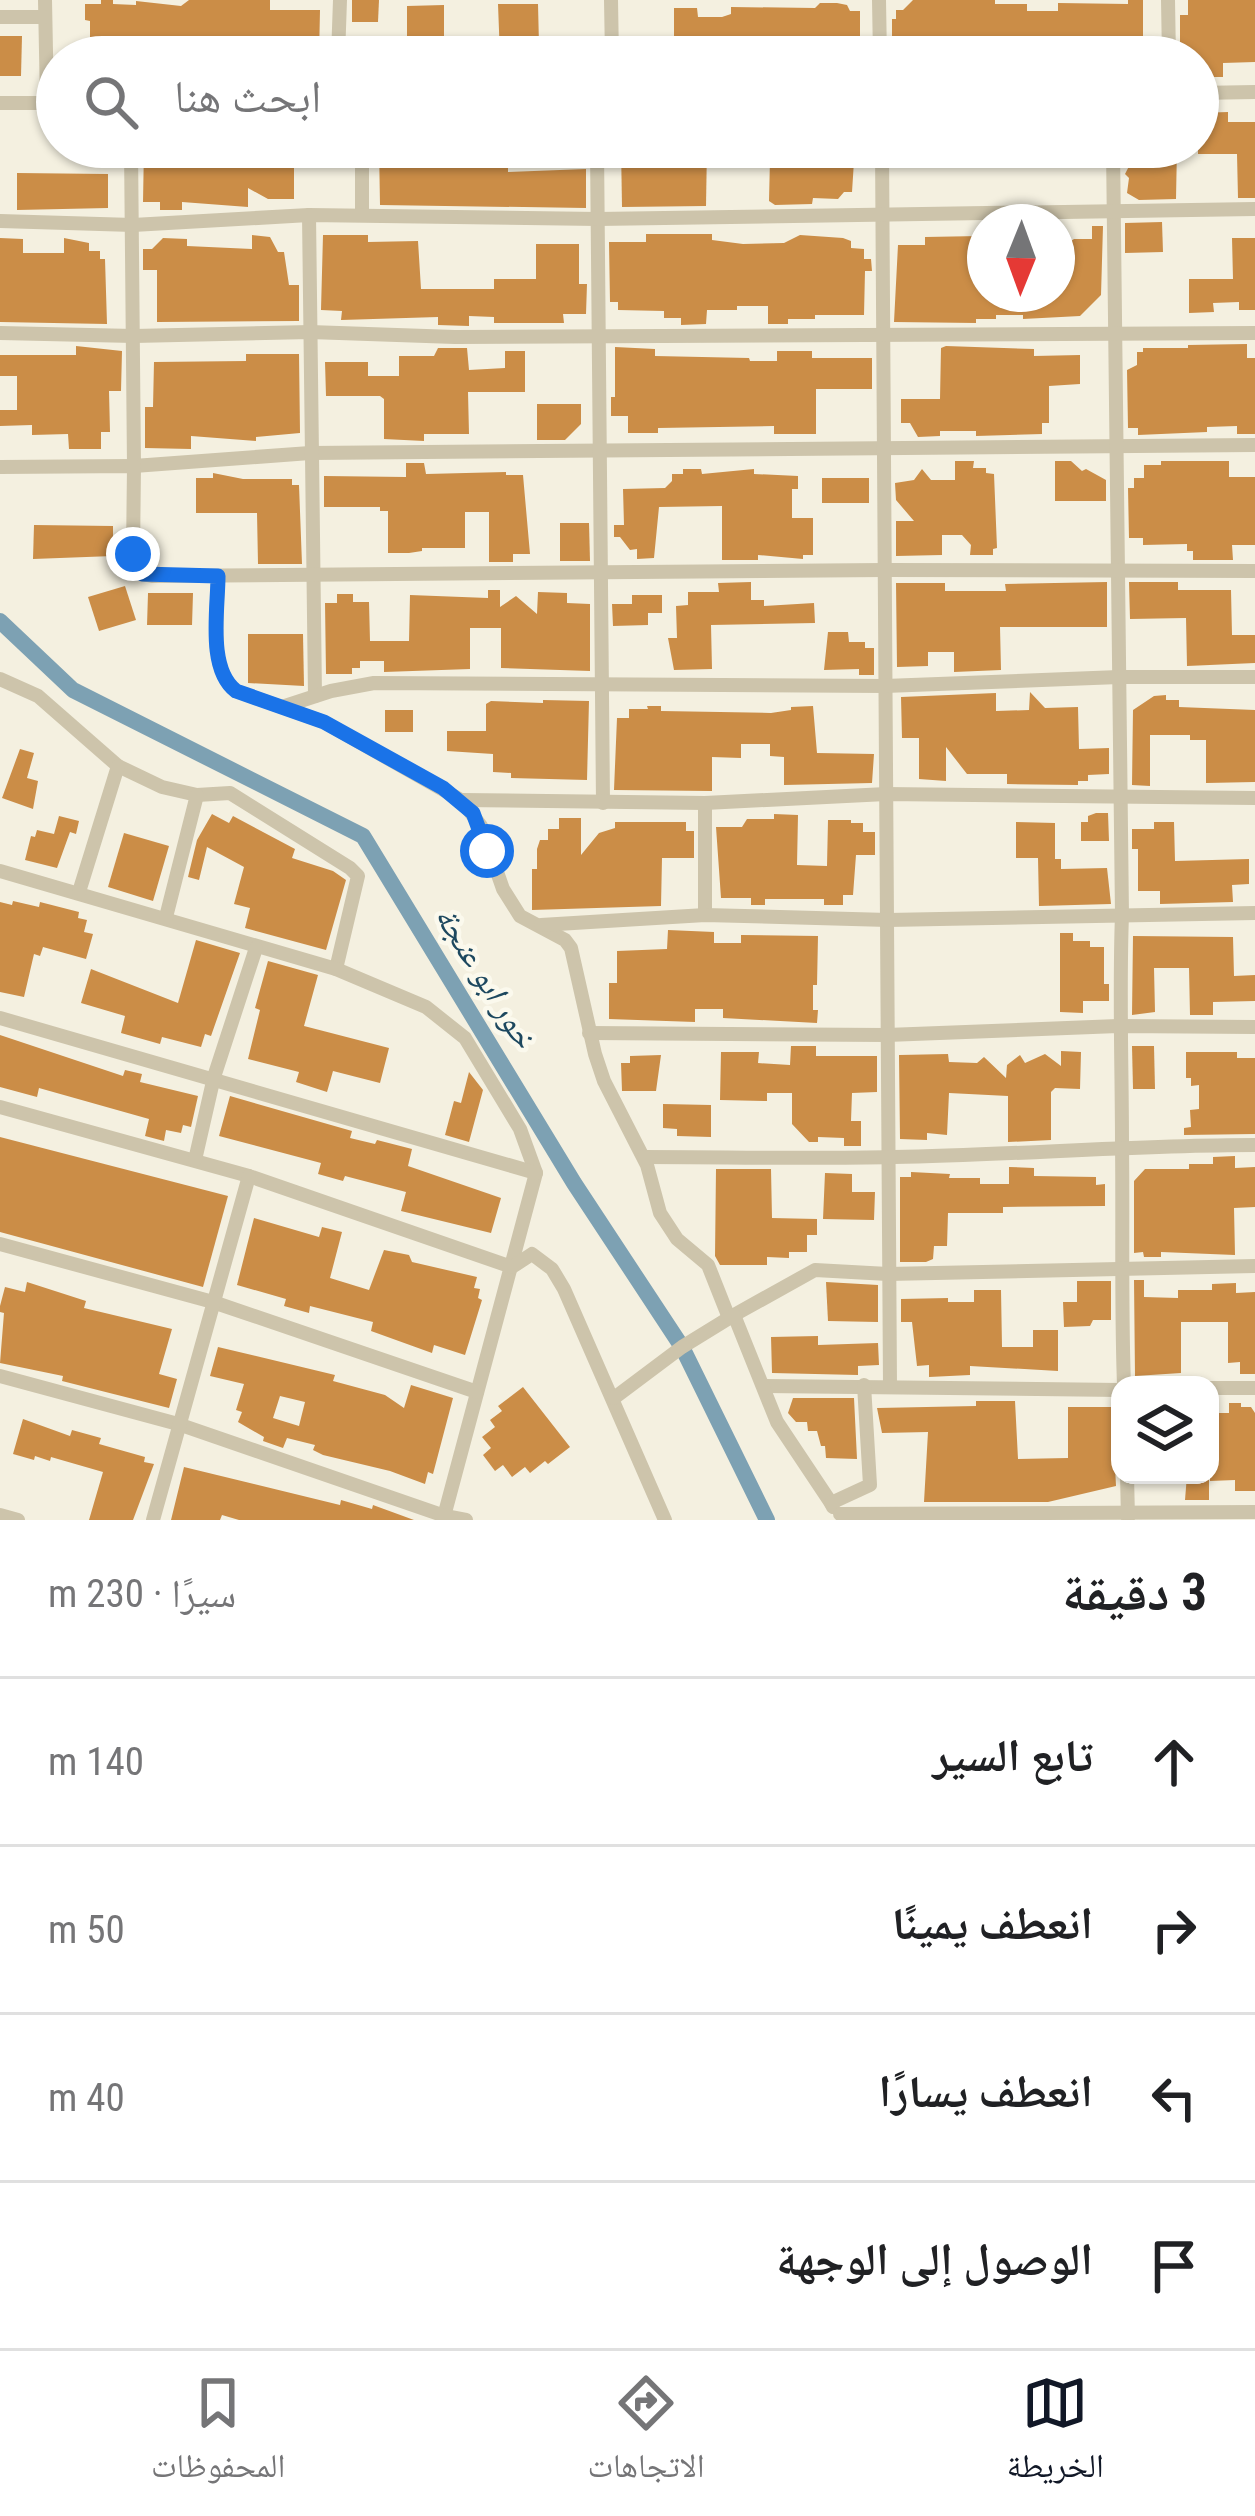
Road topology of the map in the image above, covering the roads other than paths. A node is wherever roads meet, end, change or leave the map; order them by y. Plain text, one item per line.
1 (45, 0) edge
2 (340, 0) edge
3 (611, 0) edge
4 (879, 0) edge
5 (1168, 0) edge
6 (0, 17) edge
7 (44, 17) junction
8 (46, 36) edge
9 (339, 36) edge
10 (612, 36) edge
11 (880, 36) edge
12 (1169, 36) edge
13 (1255, 92) edge
14 (1219, 93) edge
15 (0, 103) edge
16 (36, 103) edge
17 (132, 168) edge
18 (362, 168) edge
19 (597, 168) edge
20 (883, 168) edge
21 (1113, 168) edge
22 (1114, 208) junction
23 (1255, 208) edge
24 (884, 212) junction
25 (309, 215) junction
26 (362, 215) junction
27 (598, 219) junction
28 (0, 221) edge
29 (133, 225) junction
30 (310, 332) junction
31 (0, 333) edge
32 (1255, 333) edge
33 (884, 334) junction
34 (1115, 335) junction
35 (134, 336) junction
36 (599, 337) junction
37 (1255, 445) edge
38 (1117, 446) junction
39 (884, 449) junction
40 (310, 453) junction
41 (600, 453) junction
42 (0, 466) edge
43 (134, 466) junction
44 (884, 570) junction
45 (601, 572) junction
46 (1255, 572) edge
47 (1119, 573) junction
48 (312, 575) junction
49 (218, 576) junction
50 (1119, 677) junction
51 (1255, 677) edge
52 (0, 679) edge
53 (602, 682) junction
54 (885, 686) junction
55 (315, 696) junction
56 (283, 707) junction
57 (118, 766) junction
58 (886, 794) junction
59 (197, 795) junction
60 (1255, 798) edge
61 (1119, 799) junction
62 (461, 800) junction
63 (603, 803) junction
64 (705, 803) junction
65 (0, 871) edge
66 (79, 892) junction
67 (1255, 913) edge
68 (705, 915) junction
69 (1122, 915) junction
70 (166, 917) junction
71 (888, 920) junction
72 (539, 925) junction
73 (256, 948) junction
74 (336, 970) junction
75 (0, 1018) edge
76 (1118, 1026) junction
77 (1255, 1027) edge
78 (590, 1034) junction
79 (886, 1035) junction
80 (214, 1077) junction
81 (0, 1107) edge
82 (1122, 1145) junction
83 (1255, 1145) edge
84 (644, 1157) junction
85 (889, 1158) junction
86 (195, 1160) junction
87 (536, 1173) junction
88 (249, 1176) junction
89 (0, 1244) edge
90 (512, 1267) junction
91 (1255, 1267) edge
92 (1120, 1269) junction
93 (888, 1274) junction
94 (213, 1302) junction
95 (732, 1317) junction
96 (0, 1376) edge
97 (1122, 1376) edge
98 (864, 1384) junction
99 (890, 1385) junction
100 (764, 1386) junction
101 (1111, 1388) edge
102 (1219, 1388) edge
103 (1255, 1388) edge
104 (477, 1392) junction
105 (614, 1398) junction
106 (178, 1424) junction
107 (1127, 1484) edge
108 (838, 1512) edge
109 (1255, 1512) edge
110 (0, 1515) edge
111 (1128, 1515) edge
112 (444, 1518) edge
113 (17, 1520) edge
114 (153, 1520) edge
115 (466, 1520) edge
116 (665, 1520) edge

1 - 7 street
2 - 9 street
3 - 10 street
4 - 11 street
5 - 12 street
6 - 7 street
7 - 8 street
13 - 14 street
15 - 16 street
17 - 29 street
18 - 26 street
19 - 27 street
20 - 24 street
21 - 22 street
22 - 23 street
22 - 24 street
22 - 34 street
24 - 27 street
24 - 33 street
25 - 26 street
25 - 29 street
25 - 30 street
26 - 27 street
27 - 36 street
28 - 29 street
29 - 35 street
30 - 35 street
30 - 36 street
30 - 40 street
31 - 35 street
32 - 34 street
33 - 34 street
33 - 36 street
33 - 39 street
34 - 38 street
35 - 43 street
36 - 41 street
37 - 38 street
38 - 39 street
38 - 47 street
39 - 41 street
39 - 44 street
40 - 41 street
40 - 43 street
40 - 48 street
41 - 45 street
42 - 43 street
43 - 49 street
44 - 45 street
44 - 47 street
44 - 54 street
45 - 48 street
45 - 53 street
46 - 47 street
47 - 50 street
48 - 49 street
48 - 55 street
49 - 56 street
50 - 51 street
50 - 54 street
50 - 61 street
52 - 57 street
53 - 54 street
53 - 55 street
53 - 63 street
54 - 58 street
55 - 56 street
56 - 62 street
57 - 59 street
57 - 66 street
58 - 61 street
58 - 64 street
58 - 71 street
59 - 70 street
59 - 74 street
60 - 61 street
61 - 69 street
62 - 63 street
62 - 72 street
63 - 64 street
64 - 68 street
65 - 66 street
66 - 70 street
67 - 69 street
68 - 71 street
68 - 72 street
69 - 71 street
69 - 76 street
70 - 73 street
71 - 79 street
72 - 78 street
73 - 74 street
73 - 80 street
74 - 87 street
75 - 80 street
76 - 77 street
76 - 79 street
76 - 82 street
78 - 79 street
78 - 84 street
79 - 85 street
80 - 86 street
80 - 87 street
81 - 86 street
82 - 83 street
82 - 85 street
82 - 92 street
84 - 85 street
84 - 95 street
85 - 93 street
86 - 88 street
87 - 90 street
88 - 90 street
88 - 94 street
89 - 94 street
90 - 104 street
90 - 105 street
91 - 92 street
92 - 93 street
92 - 97 street
93 - 95 street
93 - 99 street
94 - 104 street
94 - 106 street
95 - 100 street
95 - 105 street
96 - 106 street
98 - 99 street
98 - 100 street
98 - 108 street
99 - 101 street
100 - 108 street
102 - 103 street
104 - 112 street
105 - 116 street
106 - 112 street
106 - 114 street
107 - 111 street
108 - 111 street
109 - 111 street
110 - 113 street
112 - 115 street

